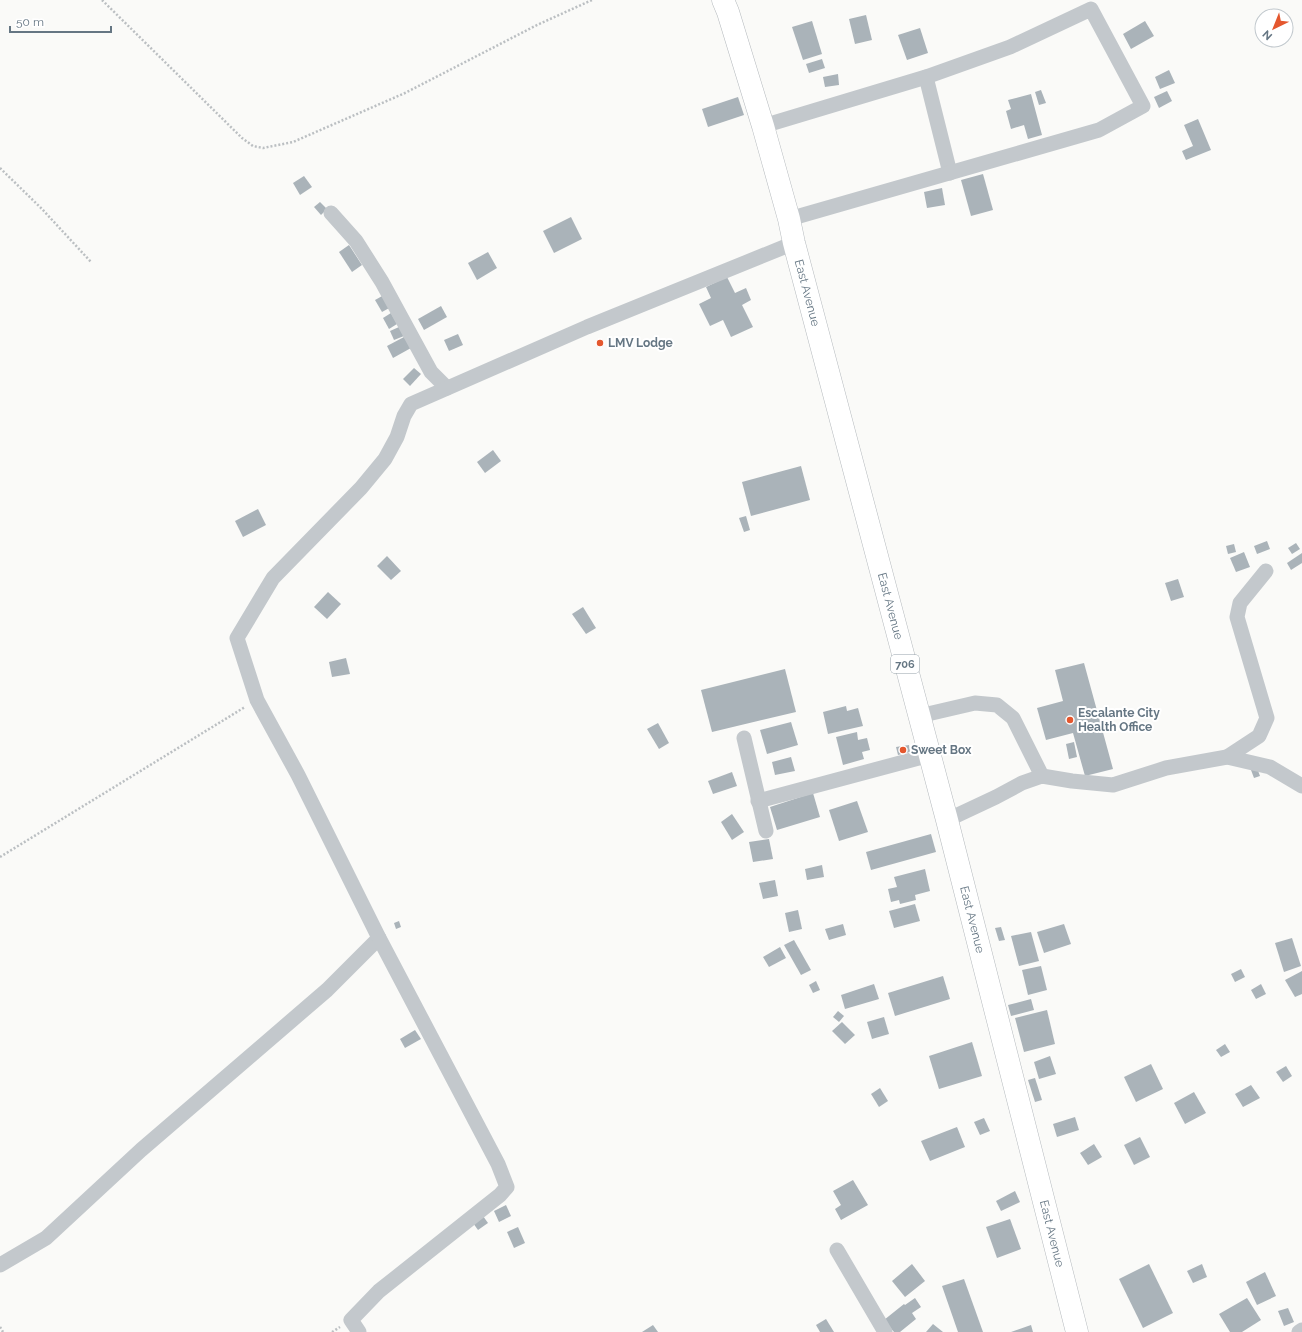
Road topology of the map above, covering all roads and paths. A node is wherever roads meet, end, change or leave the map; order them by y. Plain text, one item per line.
1 (102, 0) edge
2 (592, 0) edge
3 (723, 0) edge
4 (1089, 5) edge
5 (926, 77) junction
6 (763, 126) junction
7 (0, 168) edge
8 (950, 173) junction
9 (331, 213) dead end
10 (789, 219) junction
11 (794, 243) junction
12 (91, 262) dead end
13 (447, 388) junction
14 (1266, 571) dead end
15 (257, 700) junction
16 (919, 716) junction
17 (744, 738) dead end
18 (930, 755) junction
19 (1227, 757) junction
20 (1042, 776) junction
21 (1302, 786) edge
22 (758, 801) junction
23 (947, 820) junction
24 (766, 831) dead end
25 (0, 857) edge
26 (379, 938) junction
27 (837, 1250) dead end
28 (0, 1264) edge
29 (0, 1327) edge
30 (1302, 1330) edge
31 (3, 1332) edge
32 (359, 1332) edge
33 (885, 1332) edge
34 (1078, 1332) edge
35 (1299, 1332) edge

1 - 2 path
3 - 6 main road, East Avenue / 706
4 - 5 street
4 - 8 street
5 - 6 street
5 - 8 street
6 - 10 main road, East Avenue / 706
7 - 12 path
8 - 10 street
9 - 13 street
10 - 11 main road, East Avenue / 706
11 - 13 street
11 - 16 main road, East Avenue / 706
13 - 15 street
14 - 19 street
15 - 25 path
15 - 26 street
16 - 18 main road, East Avenue / 706
16 - 20 street
17 - 22 street
18 - 22 street
18 - 23 main road, East Avenue / 706
19 - 20 street
19 - 21 street
20 - 23 street
22 - 24 street
23 - 34 main road, East Avenue / 706
26 - 28 street
26 - 32 street
27 - 33 street
29 - 31 path
30 - 35 street

